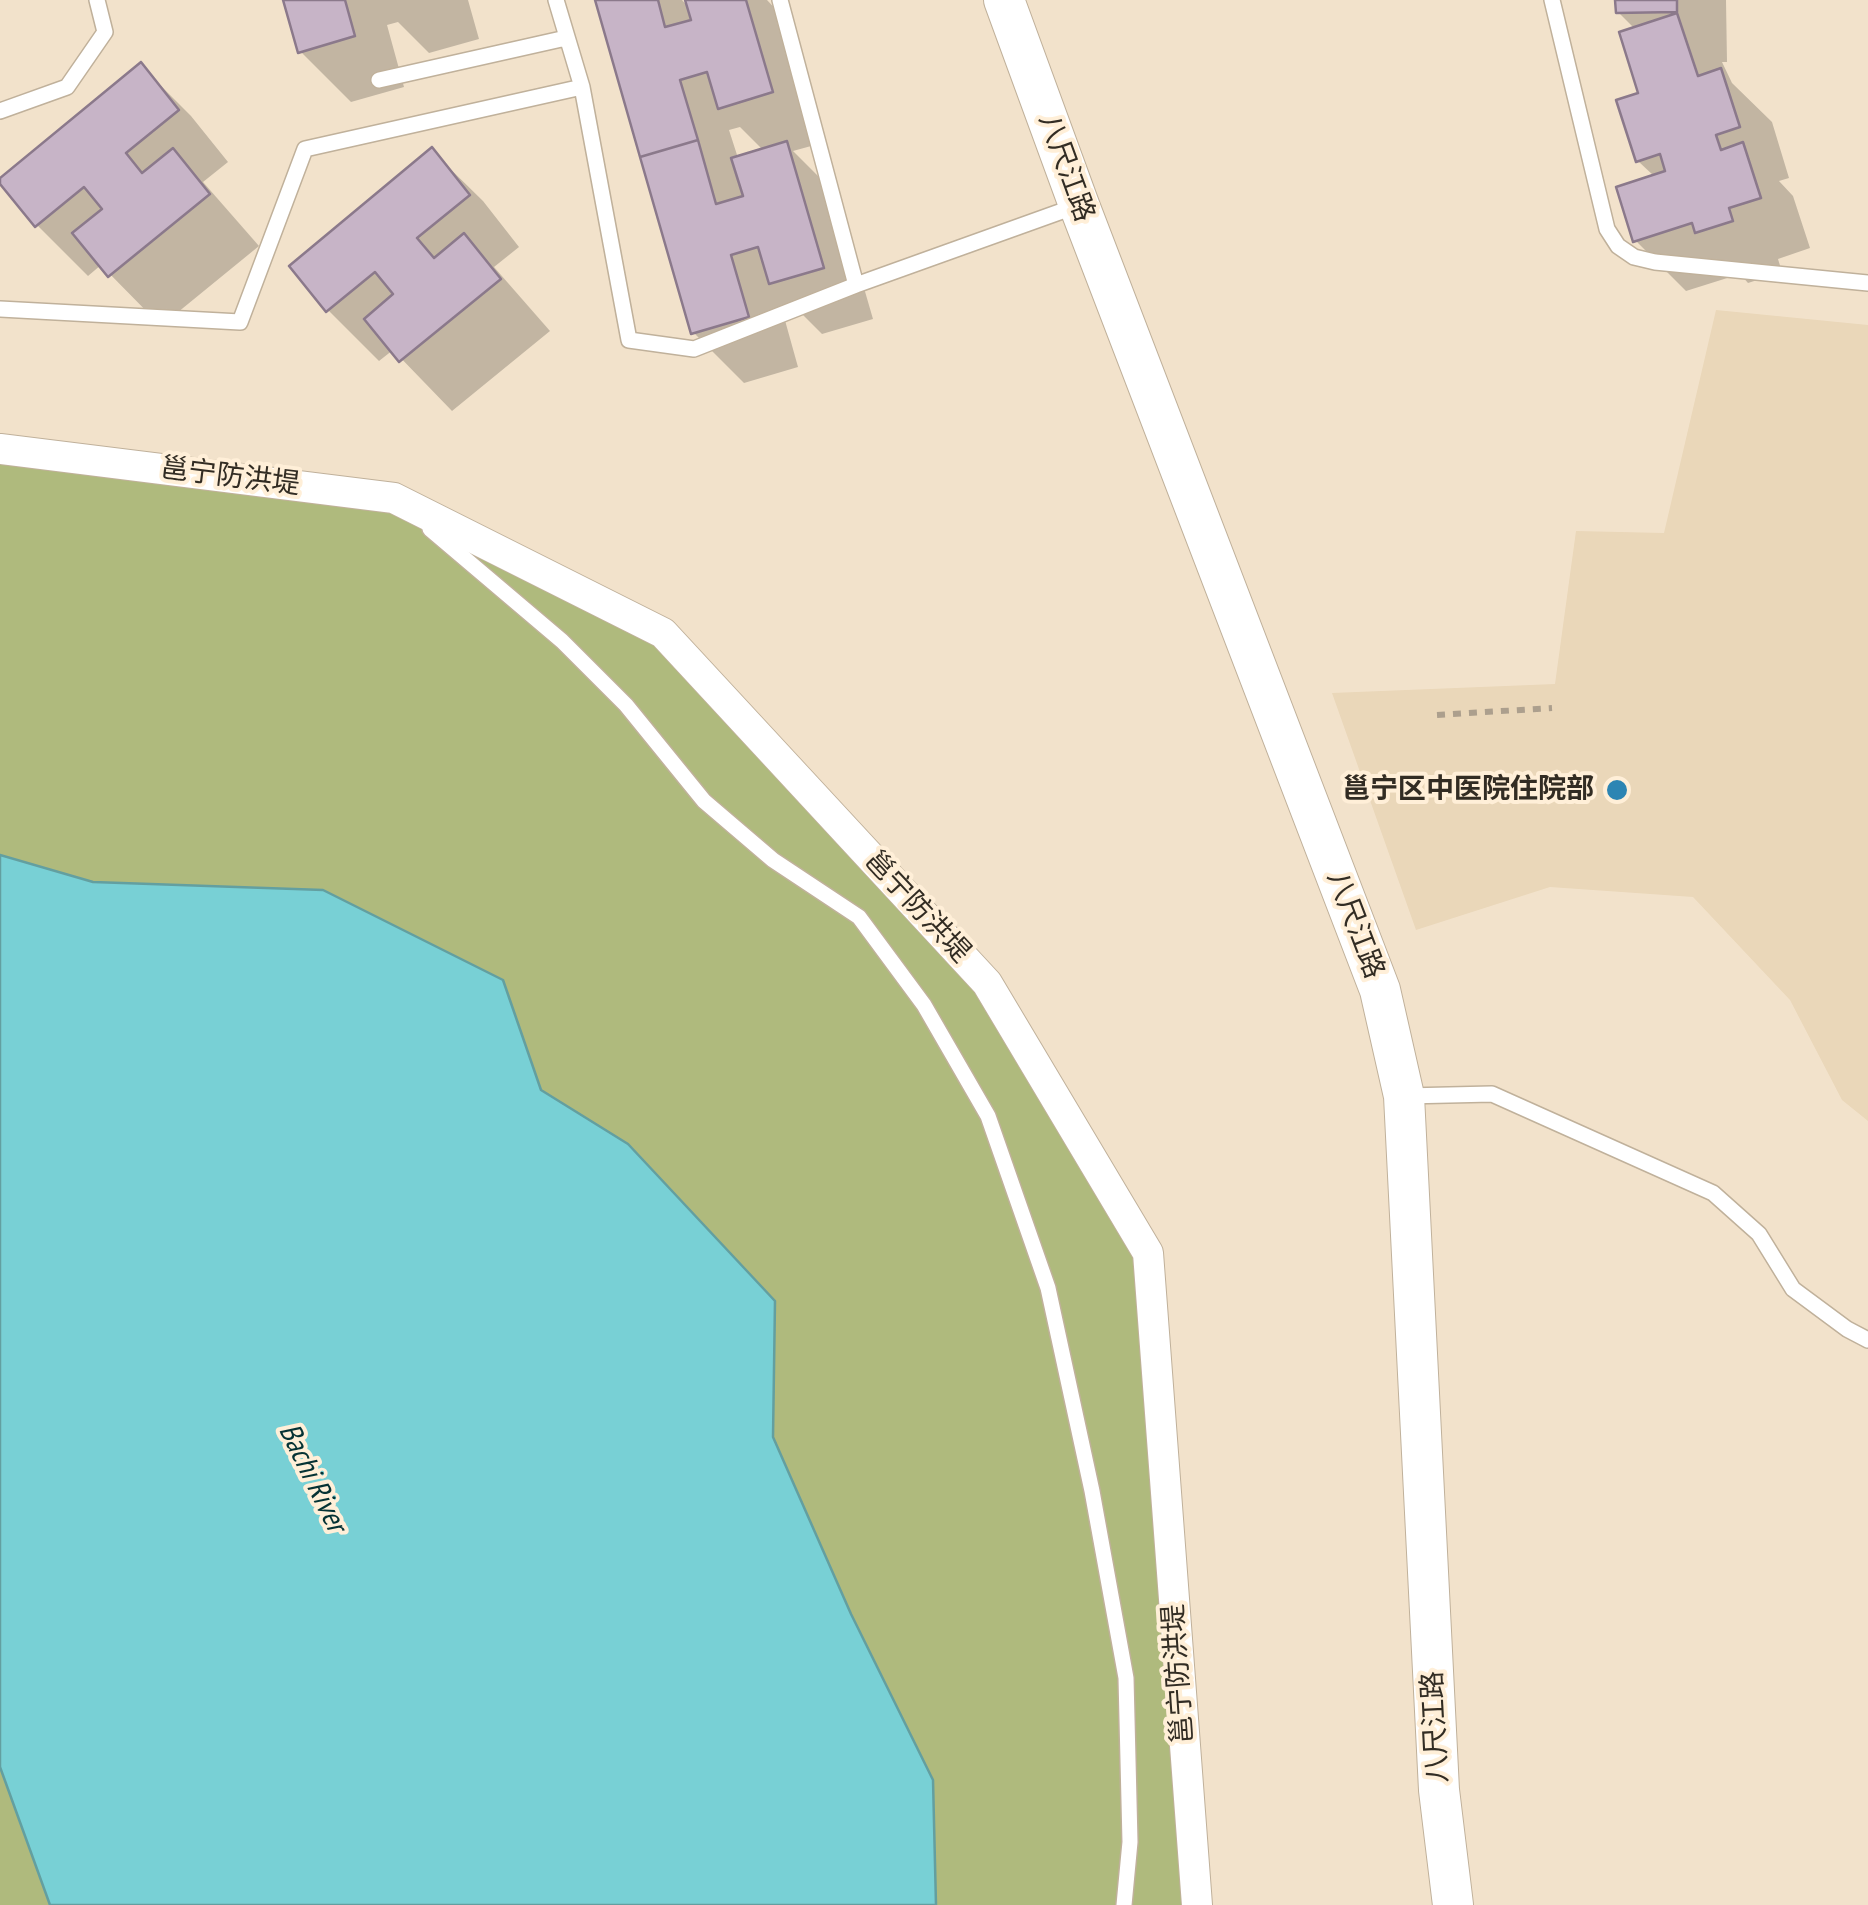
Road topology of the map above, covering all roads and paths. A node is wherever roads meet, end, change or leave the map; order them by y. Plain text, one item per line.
1 (97, 0) edge
2 (556, 0) edge
3 (780, 0) edge
4 (1004, 0) edge
5 (1552, 0) edge
6 (566, 38) junction
7 (379, 80) dead end
8 (582, 87) junction
9 (0, 111) edge
10 (1079, 205) junction
11 (1868, 283) edge
12 (856, 285) junction
13 (0, 309) edge
14 (0, 449) edge
15 (394, 498) junction
16 (1552, 708) dead end
17 (1437, 716) dead end
18 (1404, 1096) junction
19 (1868, 1340) edge
20 (1124, 1905) edge
21 (1196, 1905) edge
22 (1454, 1905) edge

1 - 9 lane
2 - 6 lane
3 - 12 lane
4 - 10 street, 八尺江路
5 - 11 lane
6 - 7 lane
6 - 8 lane
8 - 12 lane
8 - 13 lane
10 - 12 lane
10 - 18 street, 八尺江路
14 - 15 street, 邕宁防洪堤
15 - 20 lane
15 - 21 street, 邕宁防洪堤
16 - 17 path
18 - 19 lane
18 - 22 street, 八尺江路

